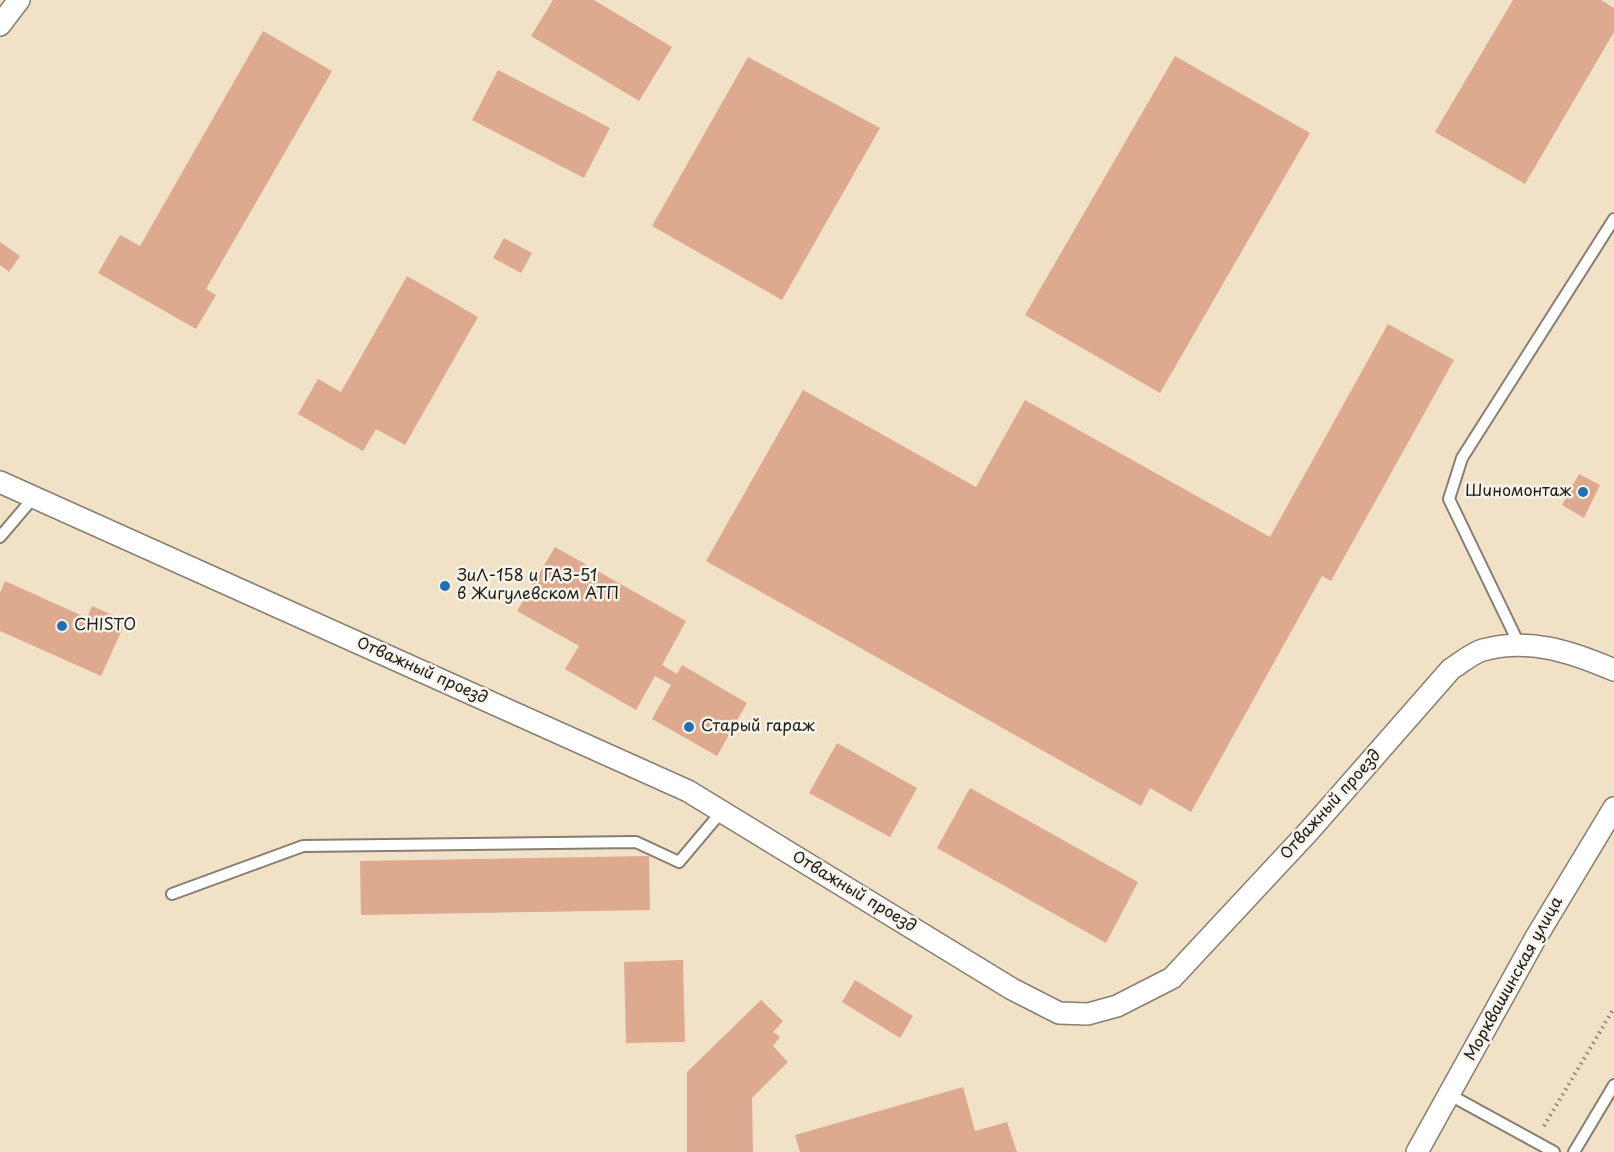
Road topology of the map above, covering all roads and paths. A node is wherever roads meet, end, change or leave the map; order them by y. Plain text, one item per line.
1 (19, 0) edge
2 (0, 25) edge
3 (1614, 219) edge
4 (0, 482) edge
5 (34, 497) junction
6 (0, 537) edge
7 (1519, 644) junction
8 (1614, 670) edge
9 (1614, 808) edge
10 (722, 811) junction
11 (172, 894) dead end
12 (1614, 1008) edge
13 (1614, 1085) edge
14 (1450, 1095) junction
15 (1543, 1129) dead end
16 (1417, 1152) edge
17 (1554, 1152) edge
18 (1574, 1152) edge

1 - 2 street
3 - 7 lane
4 - 5 street, Отважный проезд
5 - 6 lane
5 - 10 street, Отважный проезд
7 - 8 street, Отважный проезд
7 - 10 street, Отважный проезд
9 - 14 street, Морквашинская улица
10 - 11 lane
12 - 15 path
13 - 18 lane
14 - 16 street, Морквашинская улица
14 - 17 lane

